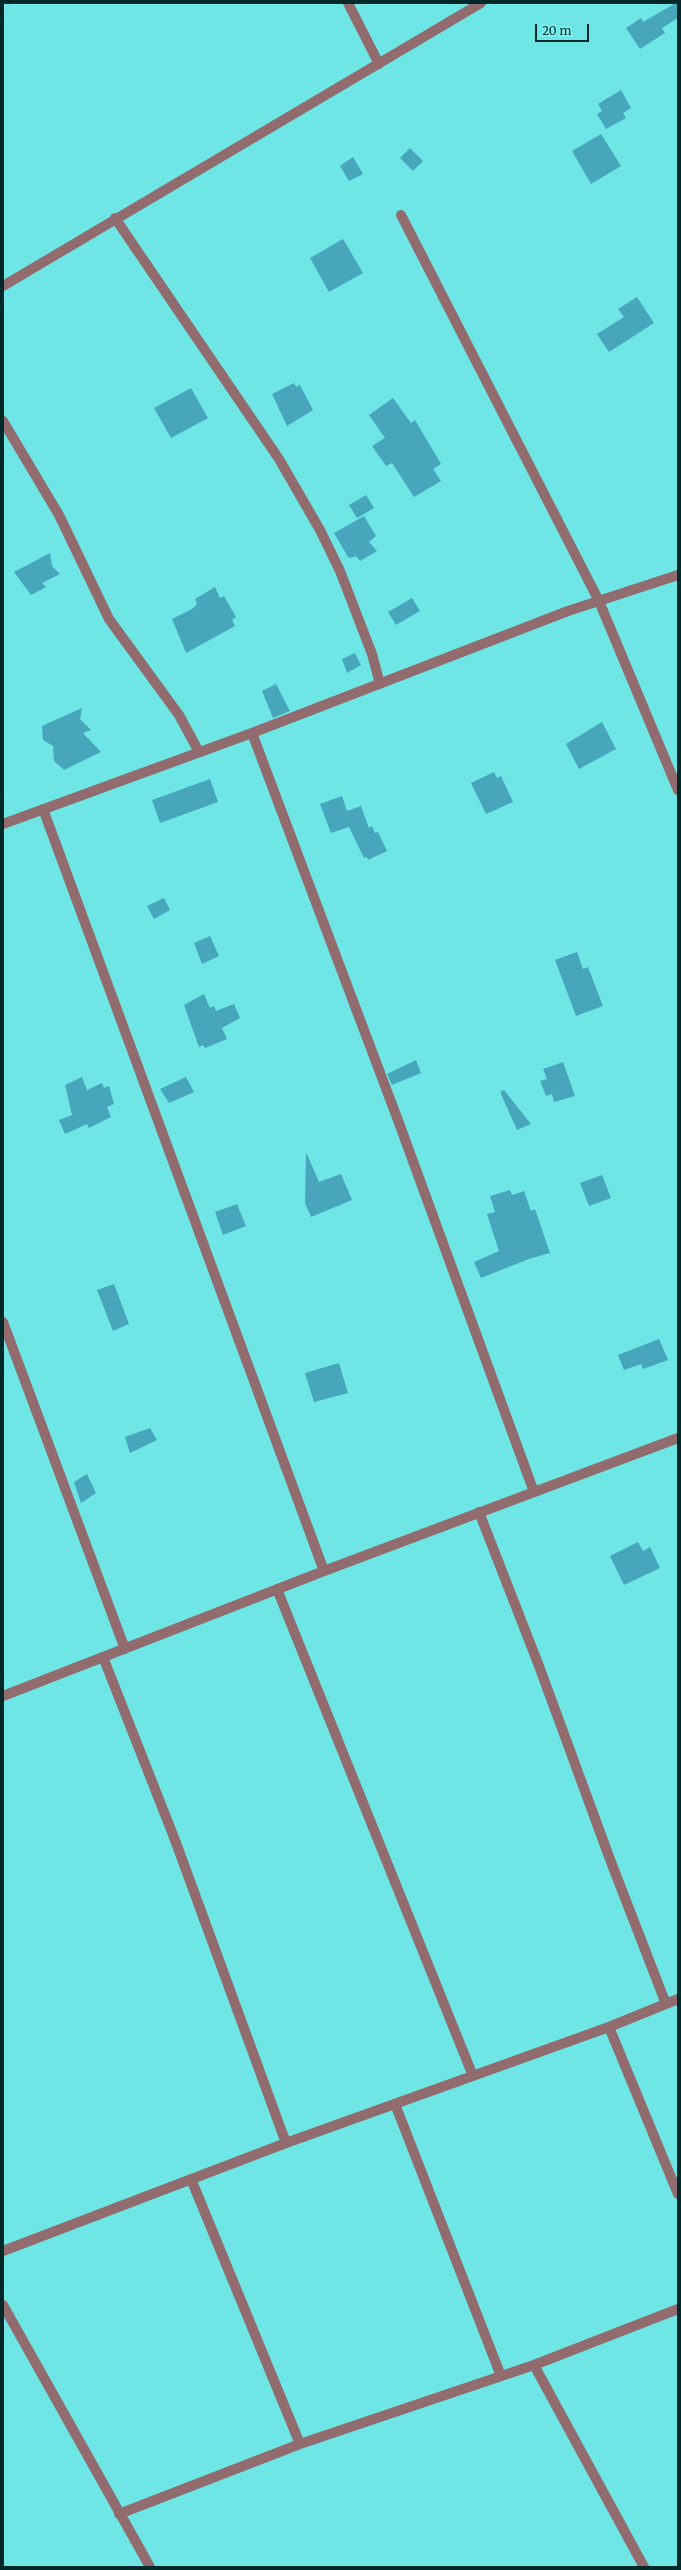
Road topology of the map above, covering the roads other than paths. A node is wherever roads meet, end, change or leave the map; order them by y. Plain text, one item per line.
1 (348, 3) edge
2 (481, 3) edge
3 (379, 64) junction
4 (401, 215) dead end
5 (115, 218) junction
6 (3, 286) edge
7 (3, 421) edge
8 (678, 575) edge
9 (599, 601) junction
10 (380, 684) junction
11 (252, 733) junction
12 (199, 752) junction
13 (678, 790) edge
14 (43, 809) junction
15 (3, 824) edge
16 (3, 1322) edge
17 (678, 1438) edge
18 (534, 1492) junction
19 (479, 1512) junction
20 (324, 1571) junction
21 (277, 1589) junction
22 (125, 1648) junction
23 (103, 1657) junction
24 (3, 1696) edge
25 (678, 1999) edge
26 (666, 2004) junction
27 (609, 2027) junction
28 (473, 2076) junction
29 (395, 2104) junction
30 (286, 2143) junction
31 (191, 2179) junction
32 (678, 2194) edge
33 (3, 2251) edge
34 (3, 2305) edge
35 (678, 2309) edge
36 (534, 2365) junction
37 (501, 2376) junction
38 (300, 2444) junction
39 (119, 2514) junction
40 (150, 2567) edge
41 (644, 2567) edge

1 - 3 street
2 - 3 street
3 - 5 street
4 - 9 street
5 - 6 street
5 - 10 street
7 - 12 street
8 - 9 street
9 - 10 street
9 - 13 street
10 - 11 street
11 - 12 street
11 - 18 street
12 - 14 street
14 - 15 street
14 - 20 street
16 - 22 street
17 - 18 street
18 - 19 street
19 - 20 street
19 - 26 street
20 - 21 street
21 - 22 street
21 - 28 street
22 - 23 street
23 - 24 street
23 - 30 street
25 - 26 street
26 - 27 street
27 - 28 street
27 - 32 street
28 - 29 street
29 - 30 street
29 - 37 street
30 - 31 street
31 - 33 street
31 - 38 street
34 - 39 street
35 - 36 street
36 - 37 street
36 - 41 street
37 - 38 street
38 - 39 street
39 - 40 street

